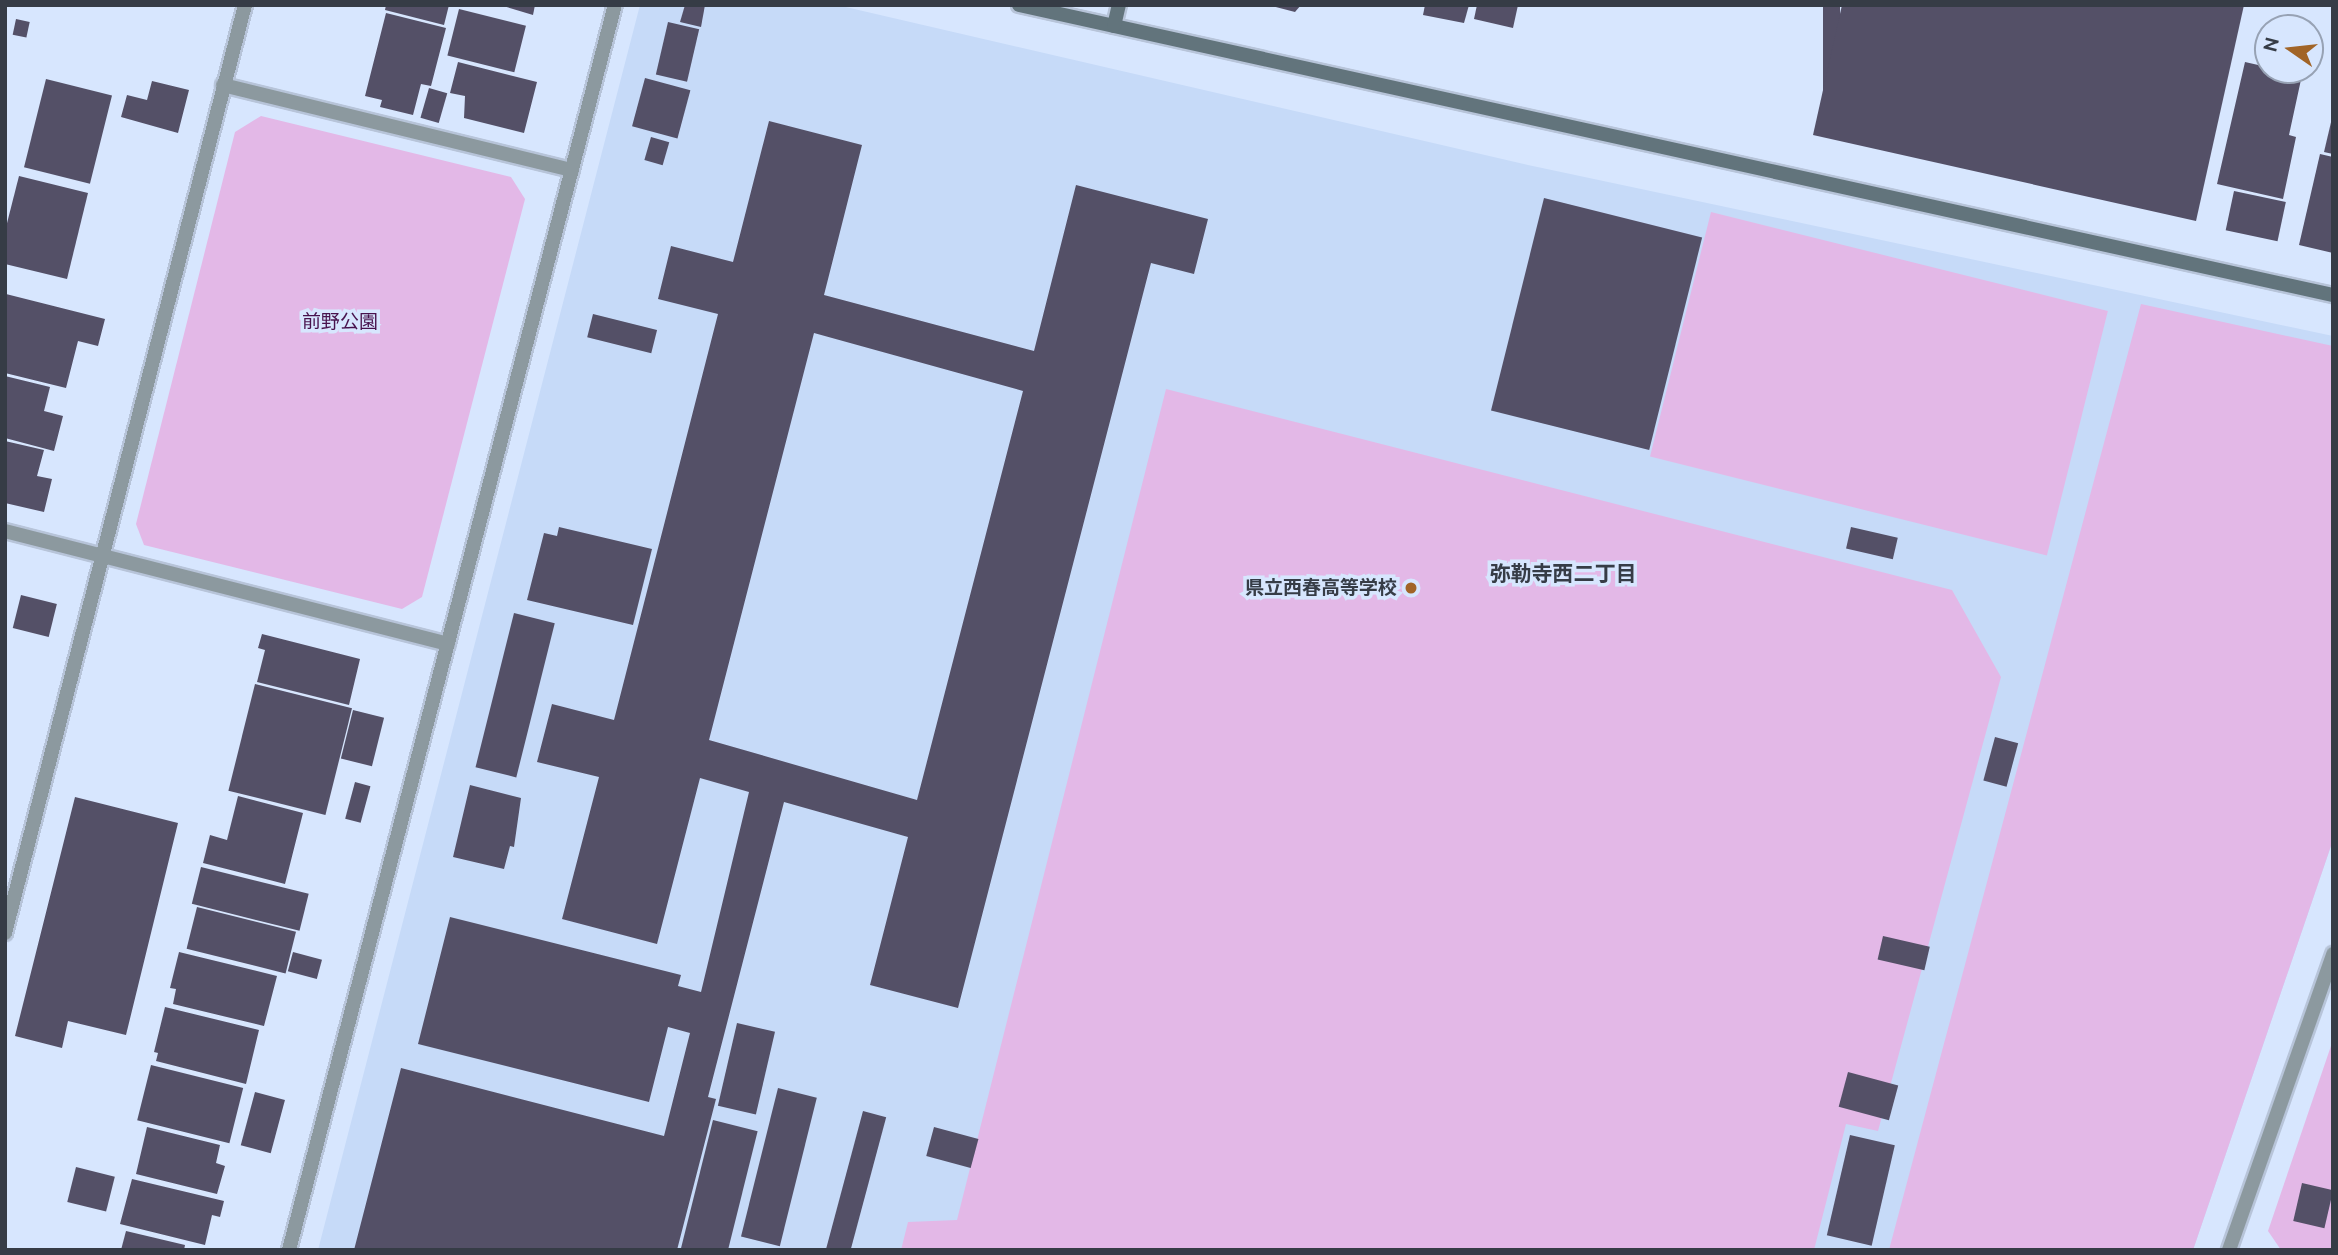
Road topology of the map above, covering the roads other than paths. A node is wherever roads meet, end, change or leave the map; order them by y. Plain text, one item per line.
1 (245, 5) edge
2 (615, 5) edge
3 (1019, 5) edge
4 (1119, 5) edge
5 (1114, 26) junction
6 (223, 85) junction
7 (572, 170) junction
8 (2333, 295) edge
9 (5, 531) edge
10 (102, 556) junction
11 (448, 644) junction
12 (5, 933) edge
13 (2333, 954) edge
14 (289, 1250) edge
15 (2229, 1250) edge

1 - 6 street
2 - 7 street
3 - 5 street
4 - 5 street
5 - 8 street
6 - 7 street
6 - 10 street
7 - 11 street
9 - 10 street
10 - 11 street
10 - 12 street
11 - 14 street
13 - 15 street

